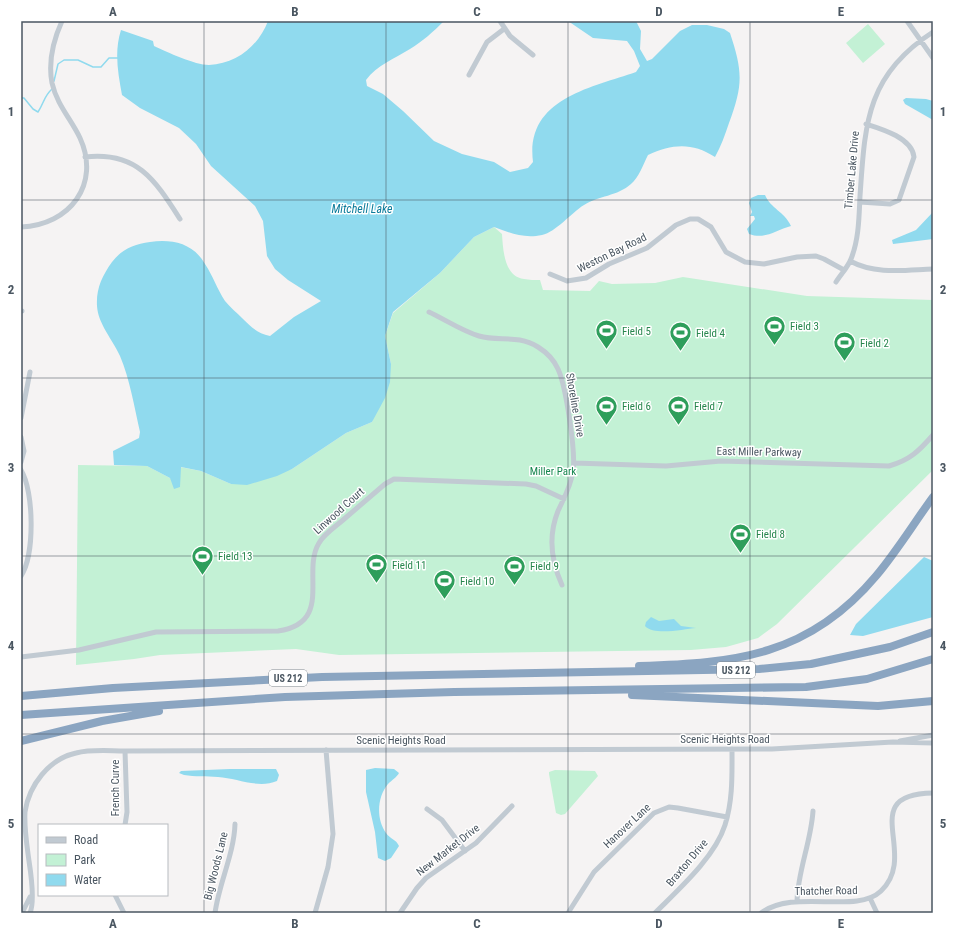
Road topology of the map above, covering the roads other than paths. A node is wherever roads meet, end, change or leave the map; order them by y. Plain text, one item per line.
1 (62, 21) edge
2 (500, 21) edge
3 (908, 21) edge
4 (504, 29) junction
5 (933, 32) edge
6 (921, 40) junction
7 (533, 55) dead end
8 (933, 58) edge
9 (470, 75) dead end
10 (866, 124) junction
11 (85, 157) junction
12 (860, 202) junction
13 (180, 219) dead end
14 (21, 227) edge
15 (850, 261) junction
16 (933, 268) edge
17 (844, 270) junction
18 (550, 274) dead end
19 (836, 282) dead end
20 (430, 312) dead end
21 (30, 372) dead end
22 (21, 418) edge
23 (933, 435) edge
24 (21, 437) edge
25 (21, 462) edge
26 (574, 463) junction
27 (21, 470) edge
28 (933, 497) edge
29 (564, 499) junction
30 (21, 576) edge
31 (562, 585) dead end
32 (933, 632) edge
33 (21, 657) edge
34 (933, 659) edge
35 (535, 672) junction
36 (537, 692) junction
37 (21, 695) edge
38 (285, 697) junction
39 (933, 701) edge
40 (21, 715) edge
41 (933, 735) edge
42 (21, 741) edge
43 (893, 742) junction
44 (933, 743) edge
45 (732, 749) junction
46 (125, 750) junction
47 (326, 750) junction
48 (933, 793) edge
49 (512, 806) dead end
50 (427, 809) dead end
51 (813, 811) dead end
52 (727, 817) junction
53 (125, 824) edge
54 (235, 824) dead end
55 (465, 852) junction
56 (31, 896) junction
57 (116, 896) edge
58 (870, 898) junction
59 (797, 901) junction
60 (22, 913) edge
61 (30, 913) edge
62 (124, 913) edge
63 (215, 913) edge
64 (315, 913) edge
65 (400, 913) edge
66 (568, 913) edge
67 (655, 913) edge
68 (761, 913) edge
69 (877, 913) edge

1 - 11 street
2 - 4 street
3 - 6 street
4 - 7 street
4 - 9 street
5 - 6 street, Timber Lake Drive
6 - 8 street
6 - 10 street, Timber Lake Drive
10 - 12 street, Timber Lake Drive
10 - 12 street
11 - 13 street
11 - 14 street
12 - 15 street, Timber Lake Drive
15 - 16 street
15 - 17 street, Timber Lake Drive
17 - 18 street, Weston Bay Road
17 - 19 street, Timber Lake Drive
20 - 26 street, Shoreline Drive
21 - 22 street
23 - 26 street, East Miller Parkway
24 - 25 street
26 - 29 street, Shoreline Drive
27 - 30 street
28 - 35 highway
29 - 31 street, Shoreline Drive
29 - 33 street, Linwood Court
32 - 35 highway, US 212
34 - 36 highway, US 212
35 - 37 highway, US 212
36 - 38 highway, US 212
36 - 39 highway
38 - 40 highway, US 212
38 - 42 highway
41 - 43 street, Scenic Heights Road
43 - 44 street, Scenic Heights Road
43 - 45 street, Scenic Heights Road
45 - 47 street, Scenic Heights Road
45 - 52 street, Braxton Drive
46 - 47 street, Scenic Heights Road
46 - 53 street, French Curve
46 - 56 street, Scenic Heights Road
47 - 64 street
48 - 58 street, Thatcher Road
49 - 55 street, New Market Drive
50 - 55 street
51 - 59 street
52 - 66 street, Hanover Lane
52 - 67 street, Braxton Drive
54 - 63 street, Big Woods Lane
55 - 65 street, New Market Drive
56 - 60 street, Scenic Heights Road
56 - 61 street, Scenic Heights Road
57 - 62 street
58 - 59 street, Thatcher Road
58 - 69 street
59 - 68 street, Thatcher Road

